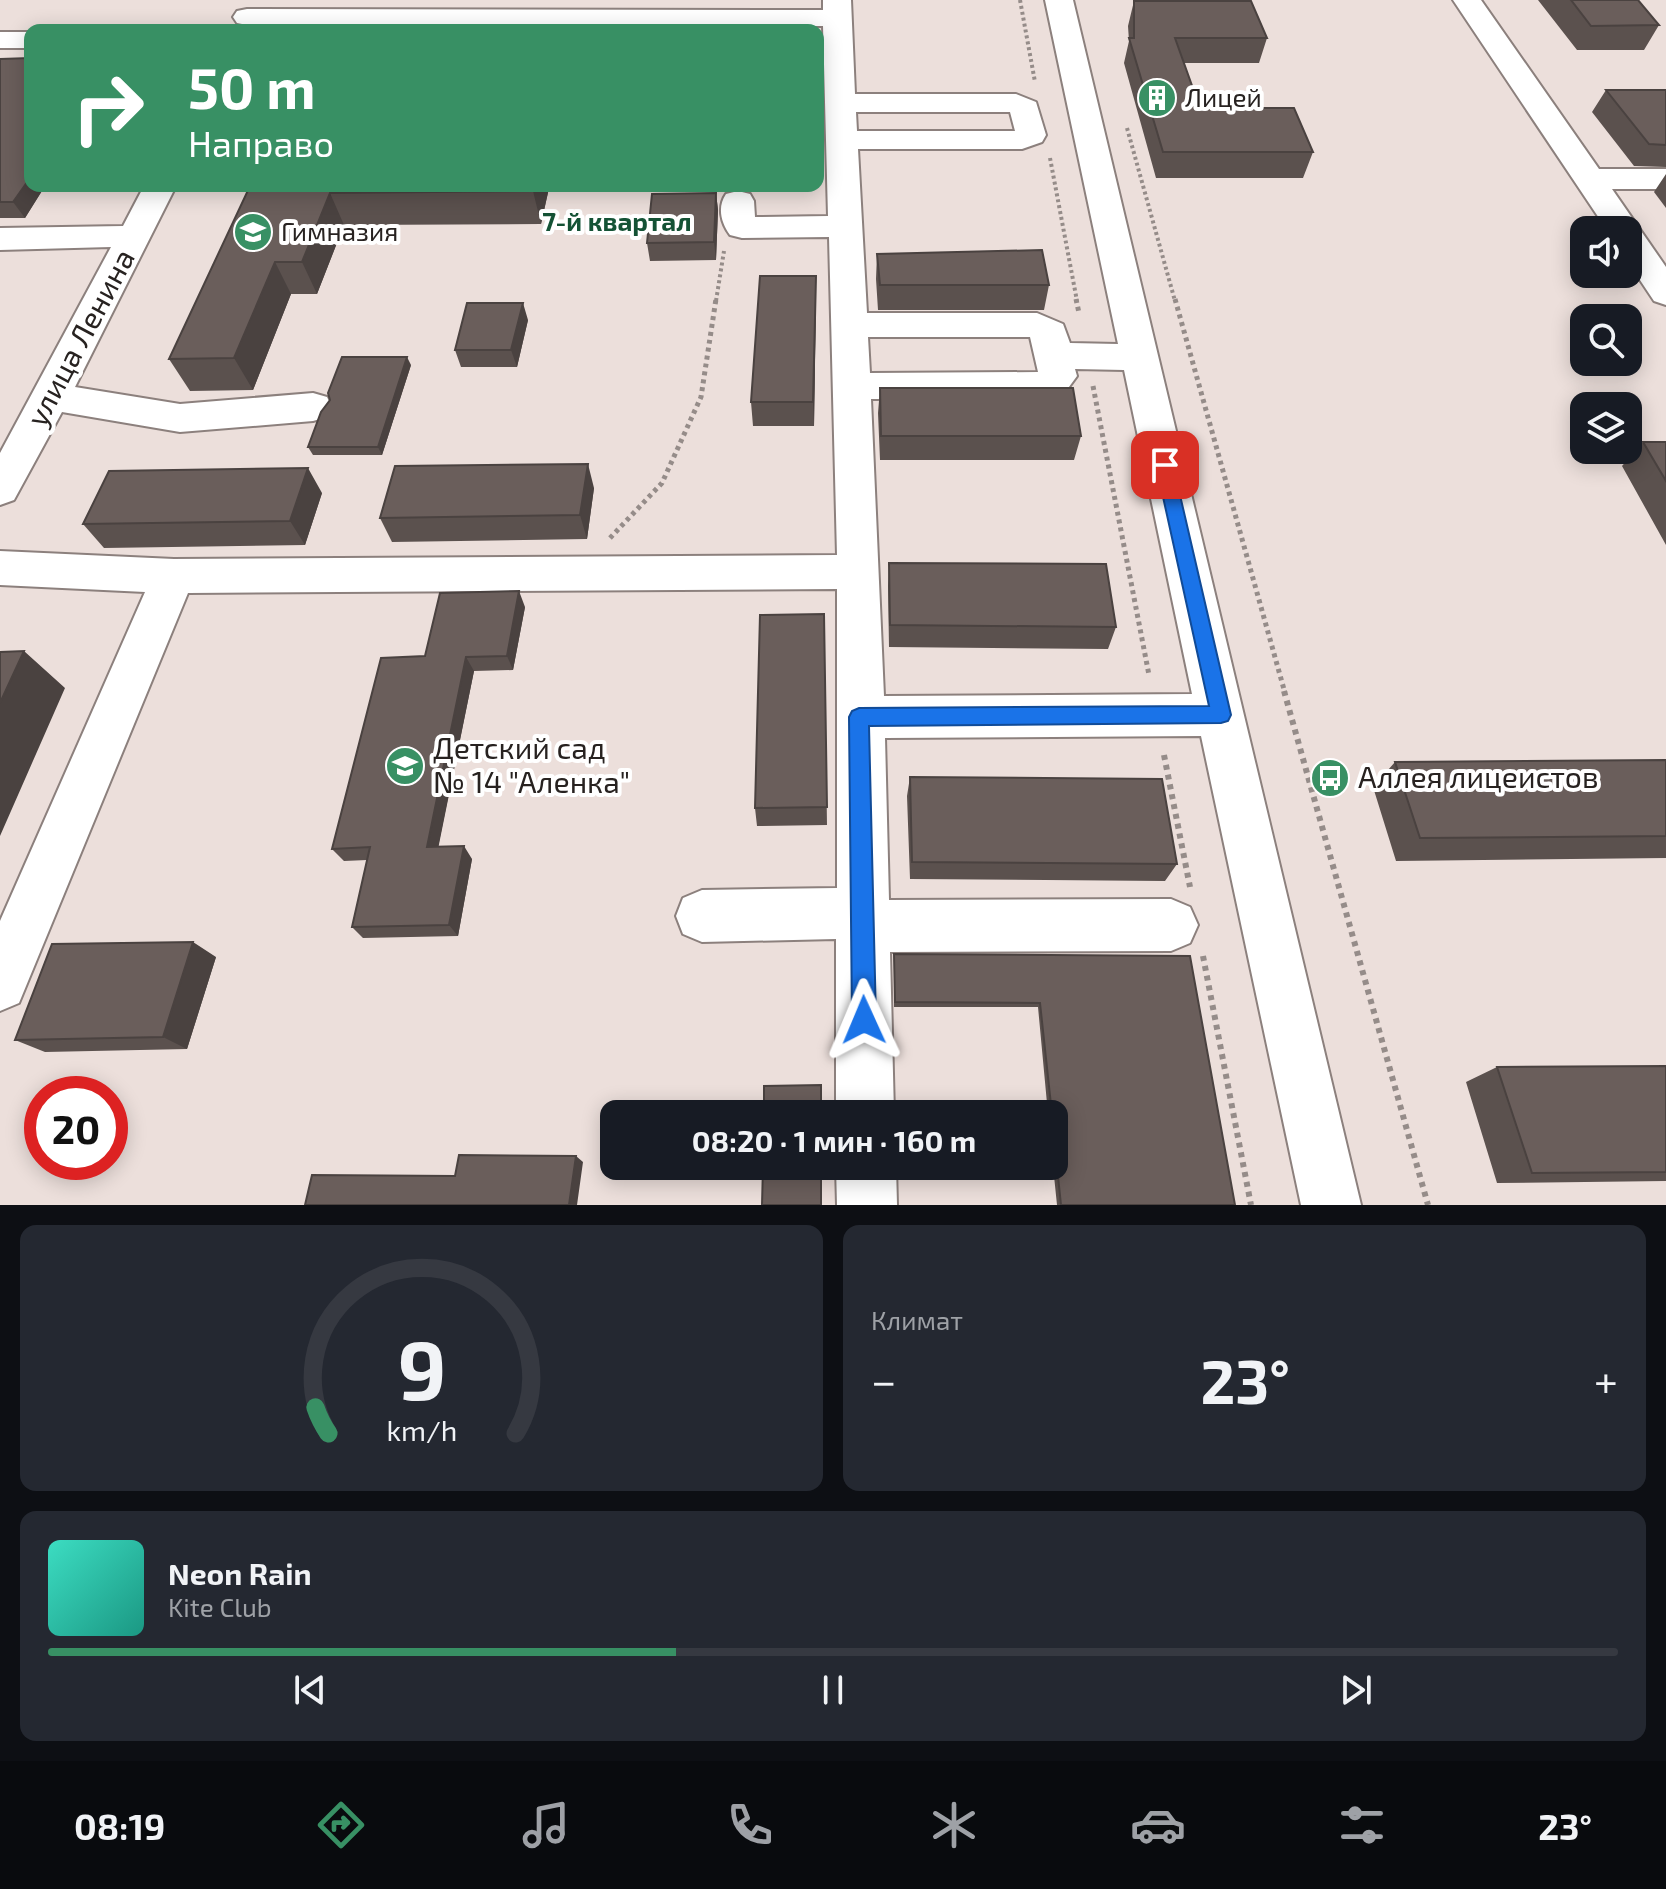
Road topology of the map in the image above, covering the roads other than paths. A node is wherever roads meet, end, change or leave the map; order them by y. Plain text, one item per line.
1 (1059, 0) edge
2 (1467, 0) edge
3 (837, 9) edge
4 (248, 16) edge
5 (0, 40) edge
6 (24, 40) edge
7 (841, 122) junction
8 (1591, 179) junction
9 (1666, 179) edge
10 (157, 192) edge
11 (738, 201) dead end
12 (1615, 216) edge
13 (845, 226) junction
14 (134, 236) junction
15 (0, 239) edge
16 (1642, 257) edge
17 (1666, 293) edge
18 (850, 325) junction
19 (1071, 356) junction
20 (1140, 357) junction
21 (852, 386) junction
22 (51, 397) junction
23 (313, 407) dead end
24 (0, 489) edge
25 (0, 568) edge
26 (859, 572) junction
27 (174, 576) junction
28 (1221, 715) junction
29 (859, 717) junction
30 (702, 916) dead end
31 (863, 919) junction
32 (1188, 921) road end
33 (0, 984) edge
34 (865, 1100) edge
35 (866, 1180) edge
36 (867, 1205) edge
37 (1331, 1205) edge

1 - 20 street
2 - 8 street
3 - 4 street
3 - 7 street
5 - 6 street
7 - 7 street
7 - 13 street
8 - 9 street
8 - 12 street
10 - 14 street, улица Ленина
11 - 13 street
13 - 18 street
14 - 15 street
14 - 22 street, улица Ленина
16 - 17 street
18 - 19 street
18 - 21 street
19 - 20 street
19 - 21 street
20 - 28 street
21 - 26 street
22 - 23 street
22 - 24 street, улица Ленина
25 - 27 street
26 - 27 street
26 - 29 street
27 - 33 street
28 - 29 street
28 - 37 street
29 - 31 street
30 - 31 street
31 - 32 street
31 - 34 street
35 - 36 street

